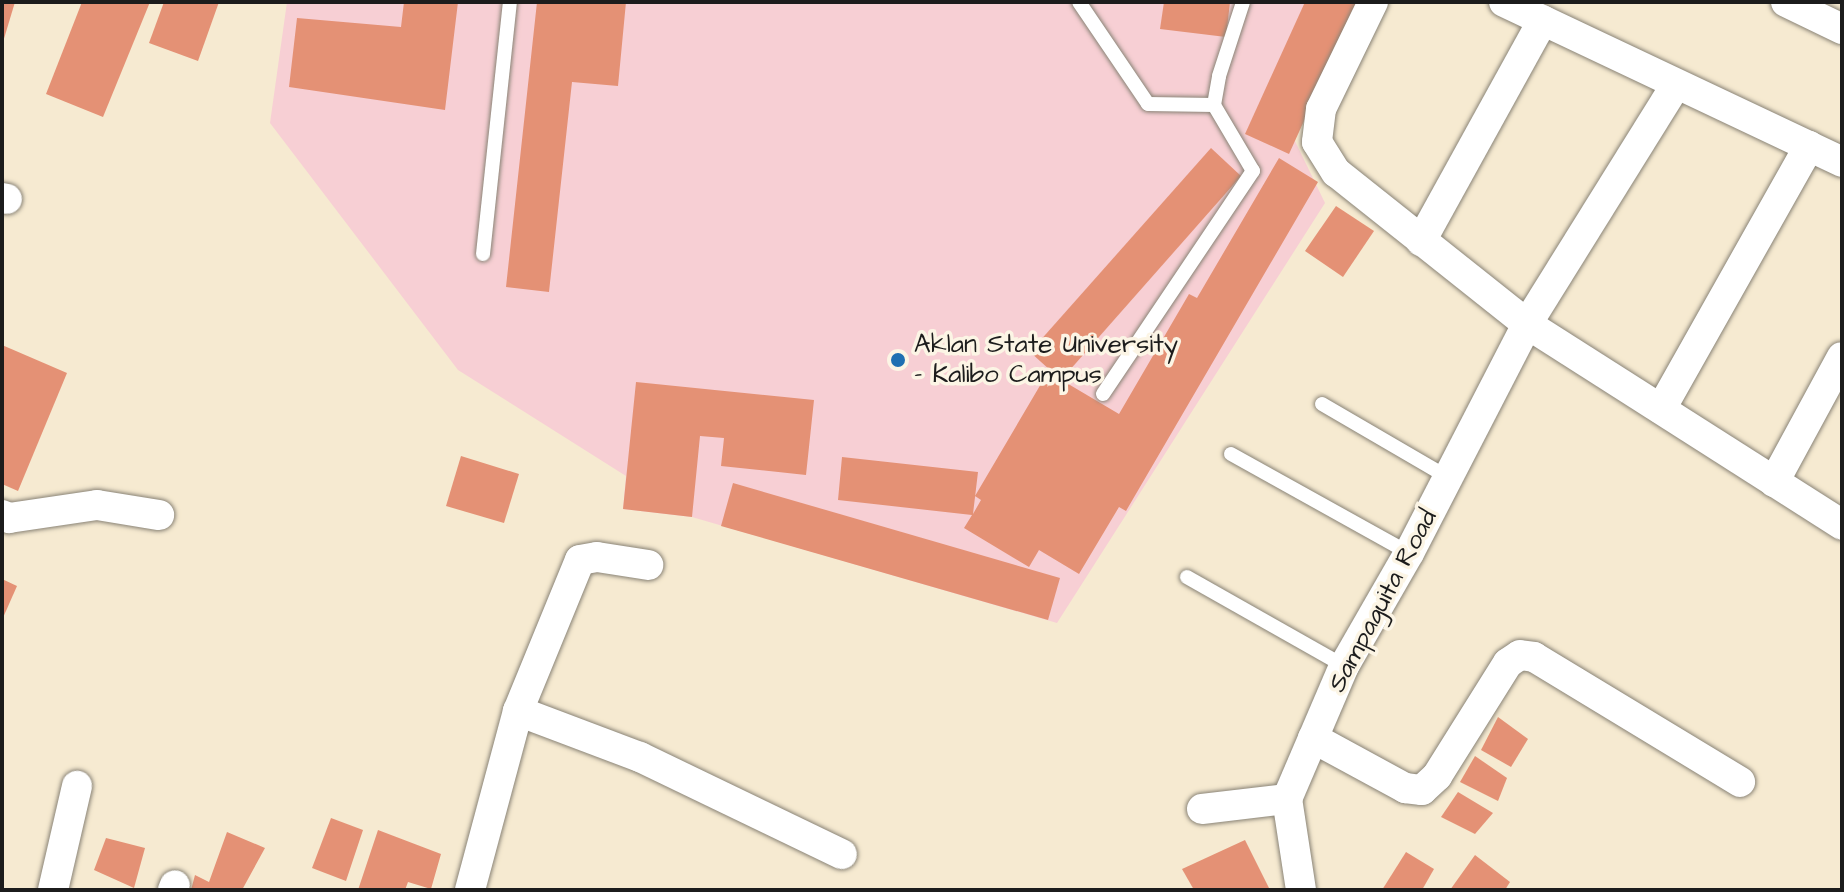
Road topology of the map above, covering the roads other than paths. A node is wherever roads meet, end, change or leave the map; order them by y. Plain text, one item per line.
1 (510, 2) edge
2 (1079, 2) edge
3 (1243, 2) edge
4 (1373, 2) edge
5 (1504, 2) edge
6 (1786, 2) edge
7 (1543, 20) junction
8 (1842, 29) edge
9 (1676, 85) junction
10 (1214, 105) junction
11 (1809, 146) junction
12 (1842, 162) edge
13 (1421, 241) junction
14 (483, 254) dead end
15 (1527, 324) junction
16 (1842, 357) edge
17 (1103, 394) dead end
18 (1322, 404) dead end
19 (1661, 409) junction
20 (1231, 454) dead end
21 (1449, 478) junction
22 (1774, 482) junction
23 (2, 515) edge
24 (159, 515) dead end
25 (1842, 525) edge
26 (1409, 553) junction
27 (648, 565) dead end
28 (1187, 577) dead end
29 (1344, 666) junction
30 (518, 711) junction
31 (1313, 738) junction
32 (1740, 782) dead end
33 (77, 786) dead end
34 (1287, 799) junction
35 (1202, 809) dead end
36 (842, 854) dead end
37 (53, 890) edge
38 (470, 890) edge
39 (1301, 890) edge

1 - 14 lane
2 - 10 lane
3 - 10 lane
4 - 13 street
5 - 7 street
6 - 8 street
7 - 9 street
7 - 13 street
9 - 11 street
9 - 15 street, Sampaguita Road
10 - 17 lane
11 - 12 street
11 - 19 street
13 - 15 street
15 - 19 street
15 - 21 street, Sampaguita Road
16 - 22 street
18 - 21 lane
19 - 22 street
20 - 26 lane
21 - 26 street, Sampaguita Road
22 - 25 street
23 - 24 street
26 - 29 street, Sampaguita Road
27 - 30 street
28 - 29 lane
29 - 31 street, Sampaguita Road
30 - 36 street
30 - 38 street
31 - 32 street
31 - 34 street, Sampaguita Road
33 - 37 street
34 - 35 street
34 - 39 street

